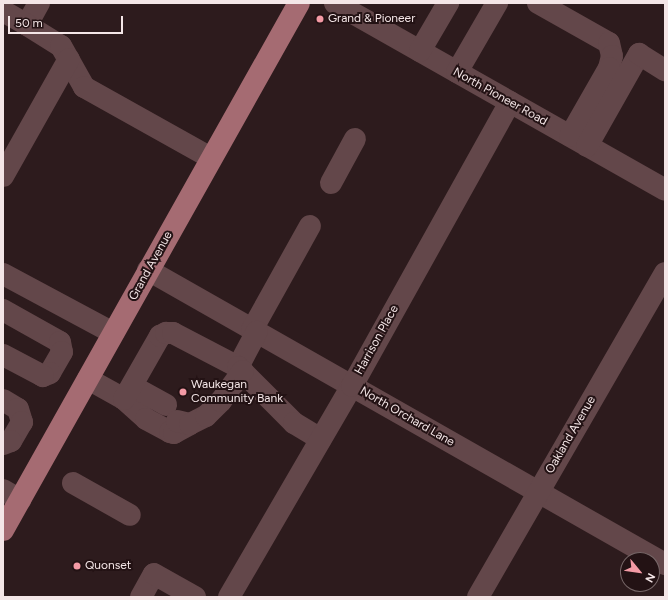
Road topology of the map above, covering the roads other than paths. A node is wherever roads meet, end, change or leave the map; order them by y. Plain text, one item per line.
1 (39, 3) edge
2 (299, 3) edge
3 (335, 3) edge
4 (448, 3) edge
5 (497, 3) edge
6 (538, 3) edge
7 (3, 11) edge
8 (27, 24) junction
9 (420, 51) junction
10 (69, 59) junction
11 (665, 70) edge
12 (457, 72) junction
13 (510, 102) junction
14 (356, 139) dead end
15 (579, 141) junction
16 (211, 158) junction
17 (3, 176) edge
18 (331, 183) dead end
19 (665, 190) edge
20 (310, 226) dead end
21 (148, 270) junction
22 (665, 273) edge
23 (3, 274) edge
24 (3, 310) edge
25 (255, 331) junction
26 (113, 333) junction
27 (3, 355) edge
28 (240, 369) junction
29 (88, 379) junction
30 (352, 386) junction
31 (128, 393) junction
32 (3, 400) edge
33 (178, 416) junction
34 (321, 439) junction
35 (3, 444) edge
36 (74, 482) dead end
37 (538, 492) junction
38 (12, 495) edge
39 (130, 515) dead end
40 (3, 530) edge
41 (665, 564) edge
42 (190, 596) edge
43 (141, 597) edge
44 (229, 597) edge
45 (478, 597) edge

1 - 8 street
2 - 16 main road, Grand Avenue
3 - 9 street, North Pioneer Road
4 - 9 street
5 - 12 street
6 - 15 street
7 - 8 street
8 - 10 street
9 - 12 street, North Pioneer Road
10 - 16 street
10 - 17 street
11 - 15 street
12 - 13 street, North Pioneer Road
13 - 15 street, North Pioneer Road
13 - 30 street, Harrison Place
14 - 18 street
15 - 19 street, North Pioneer Road
16 - 21 main road, Grand Avenue
20 - 25 street
21 - 25 street, North Orchard Lane
21 - 26 main road, Grand Avenue
22 - 37 street, Oakland Avenue
23 - 26 street
24 - 27 street
25 - 28 street
25 - 30 street, North Orchard Lane
26 - 29 main road, Grand Avenue
28 - 31 street
28 - 33 street
28 - 34 street
29 - 31 street
29 - 38 main road, Grand Avenue
30 - 34 street, Harrison Place
30 - 37 street, North Orchard Lane
31 - 33 street
31 - 33 street
32 - 35 street
34 - 44 street, Harrison Place
36 - 39 street
37 - 41 street, North Orchard Lane
37 - 45 street, Oakland Avenue
38 - 40 main road, Grand Avenue
42 - 43 street

